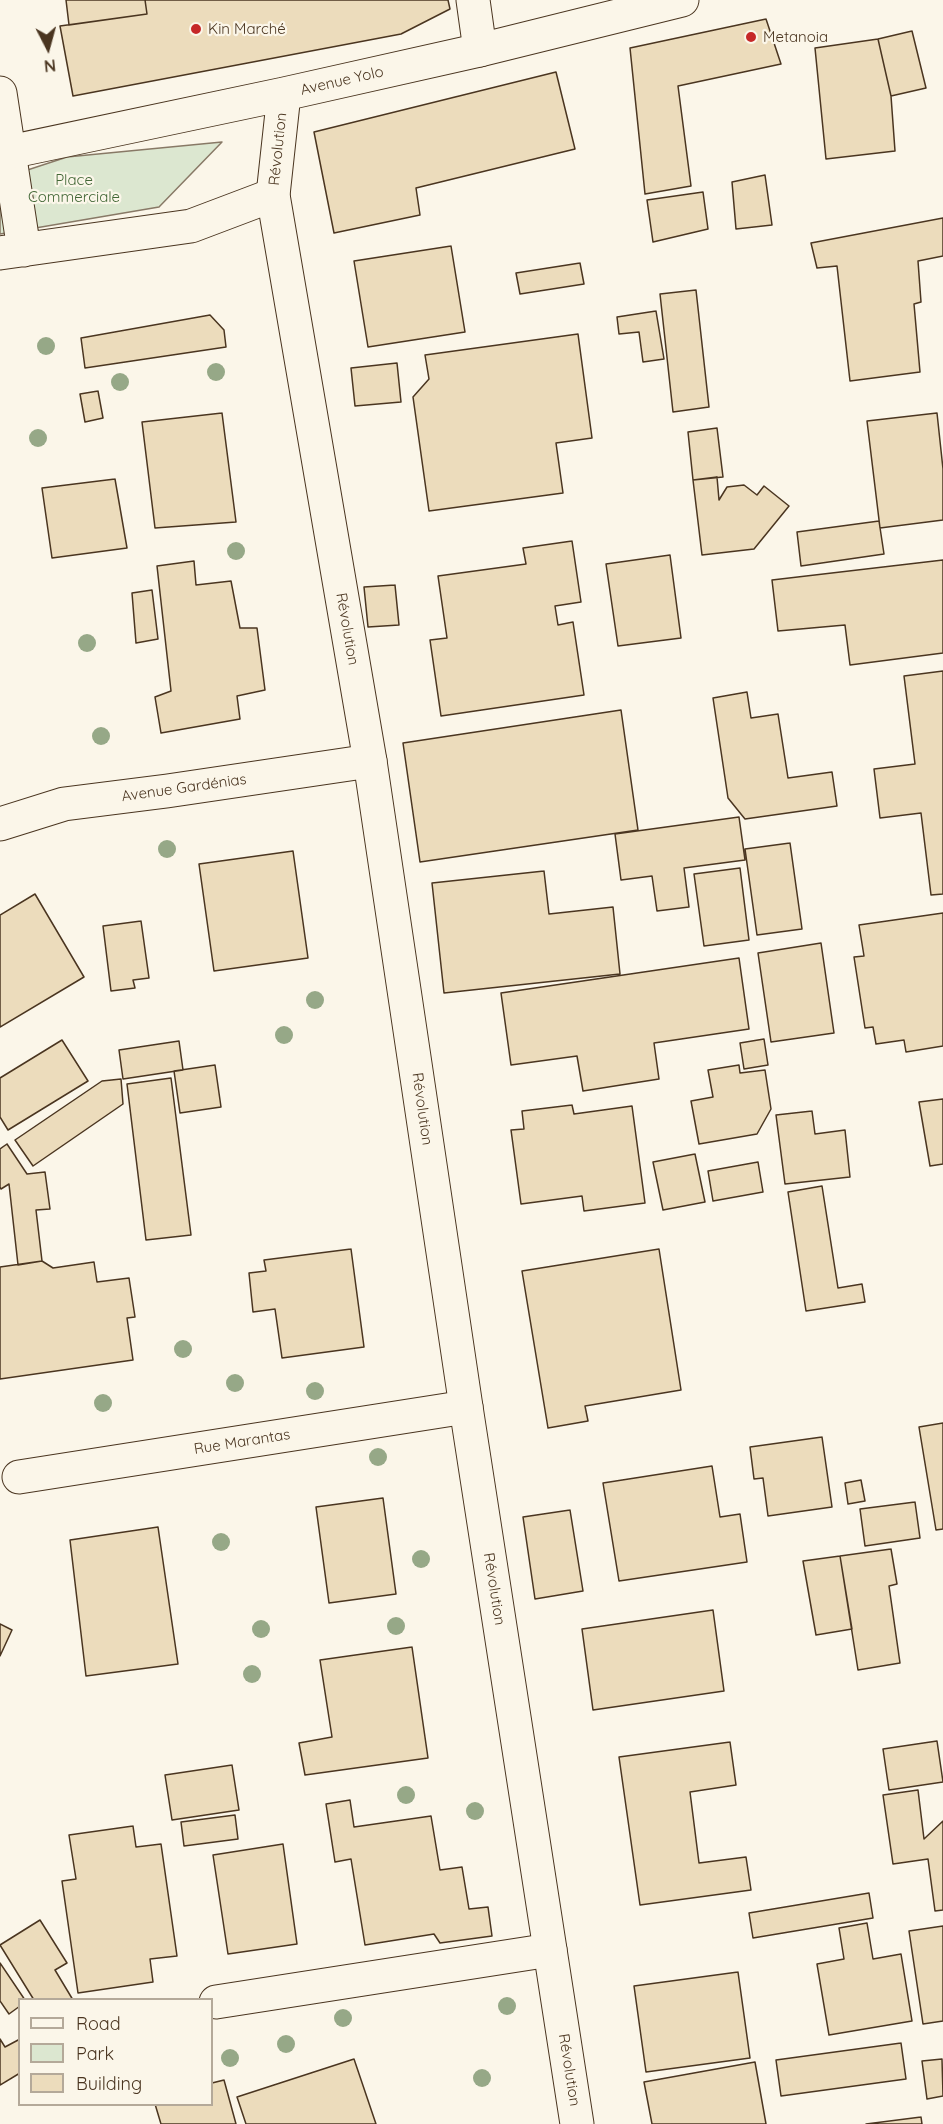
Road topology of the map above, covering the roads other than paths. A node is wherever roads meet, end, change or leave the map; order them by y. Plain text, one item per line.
1 (473, 0) edge
2 (682, 0) edge
3 (480, 50) junction
4 (0, 93) edge
5 (284, 94) junction
6 (4, 153) edge
7 (273, 195) junction
8 (12, 251) edge
9 (370, 761) junction
10 (0, 824) edge
11 (466, 1407) junction
12 (19, 1477) dead end
13 (550, 1950) junction
14 (216, 2002) dead end
15 (577, 2124) edge

1 - 3 street
2 - 3 street, Avenue Yolo
3 - 5 street, Avenue Yolo
4 - 6 street
5 - 6 street, Avenue Yolo
5 - 7 street, Révolution
6 - 8 street
7 - 8 street
7 - 9 street, Révolution
9 - 10 street, Avenue Gardénias
9 - 11 street, Révolution
11 - 12 street, Rue Marantas
11 - 13 street, Révolution
13 - 14 street
13 - 15 street, Révolution

